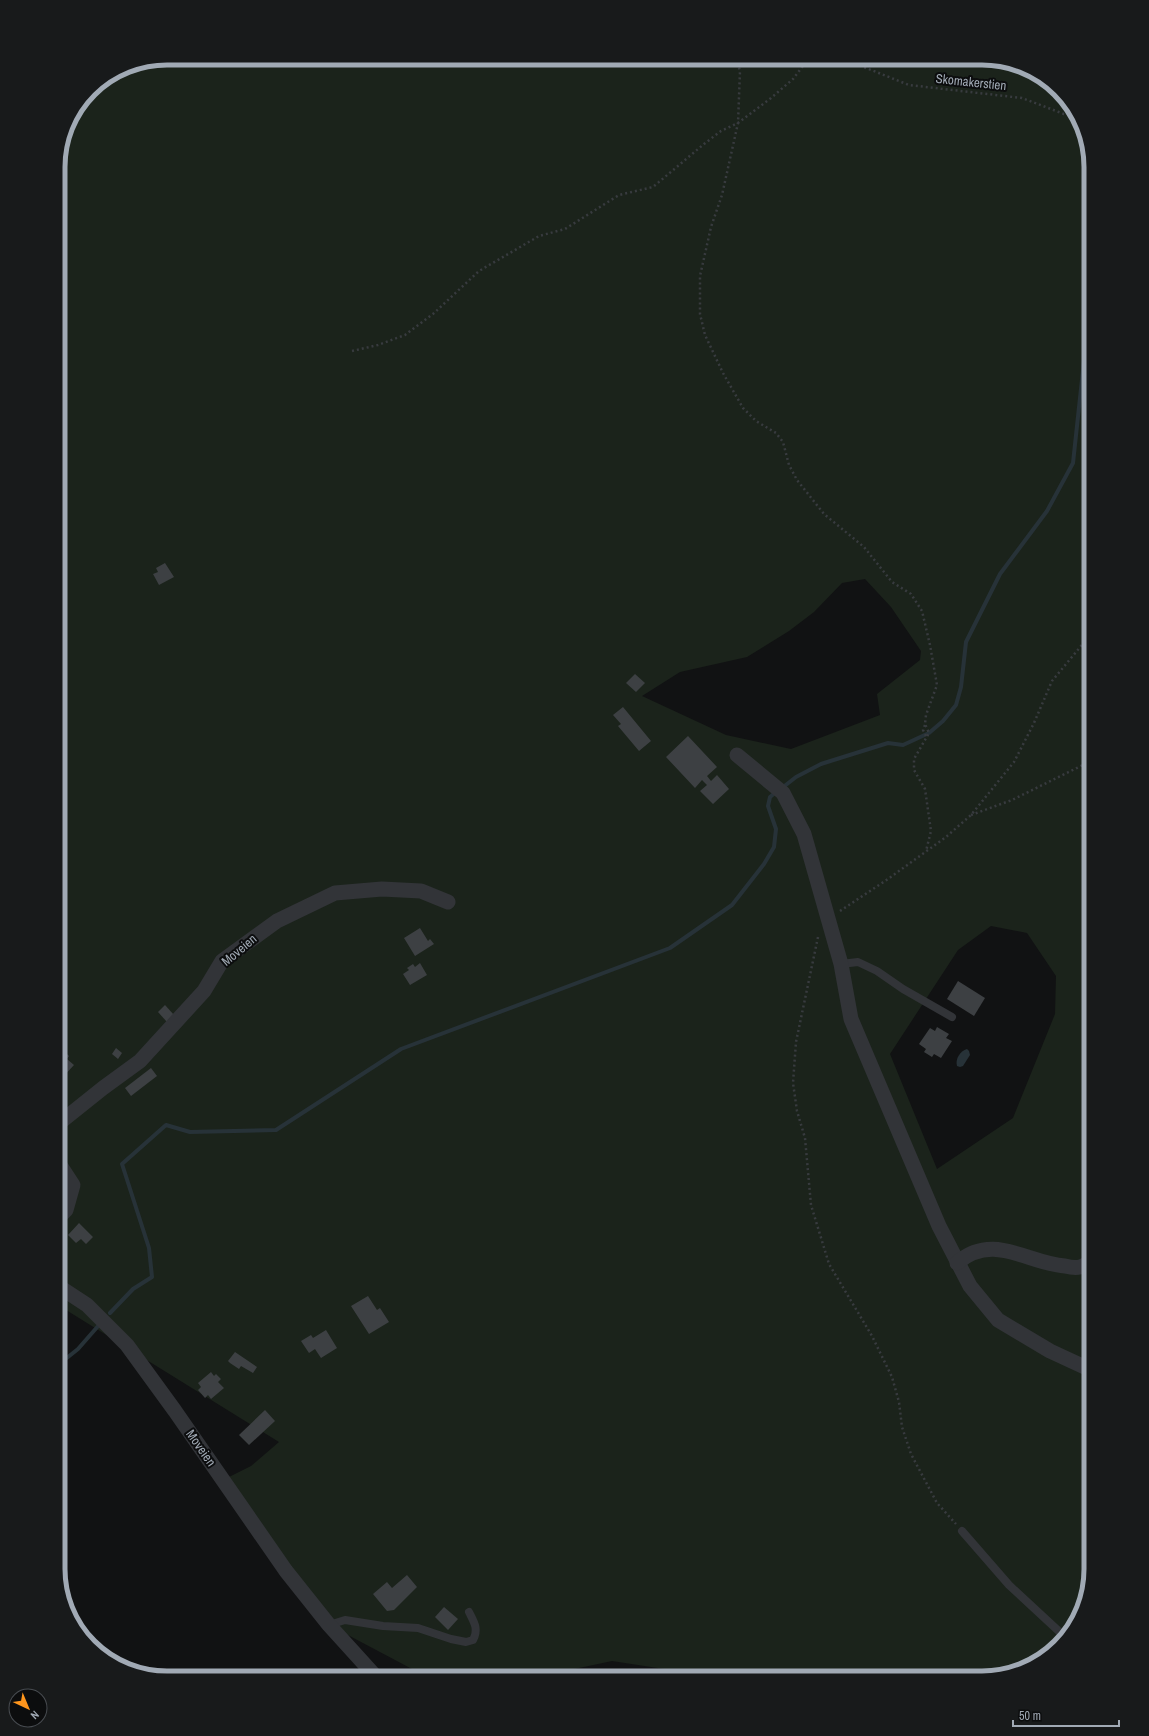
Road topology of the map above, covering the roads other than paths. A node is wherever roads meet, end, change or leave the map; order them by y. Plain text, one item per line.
1 (737, 755) dead end
2 (448, 902) dead end
3 (841, 964) junction
4 (952, 1017) dead end
5 (65, 1118) edge
6 (65, 1173) edge
7 (65, 1211) edge
8 (957, 1263) junction
9 (1084, 1264) edge
10 (65, 1291) edge
11 (1084, 1367) edge
12 (962, 1531) road end
13 (469, 1612) dead end
14 (329, 1625) junction
15 (1061, 1633) edge
16 (371, 1671) edge

1 - 3 street
2 - 5 street, Moveien
3 - 4 lane
3 - 8 street
6 - 7 street
8 - 9 street
8 - 11 street
10 - 14 street, Moveien
12 - 15 lane
13 - 14 lane
14 - 16 street, Moveien

